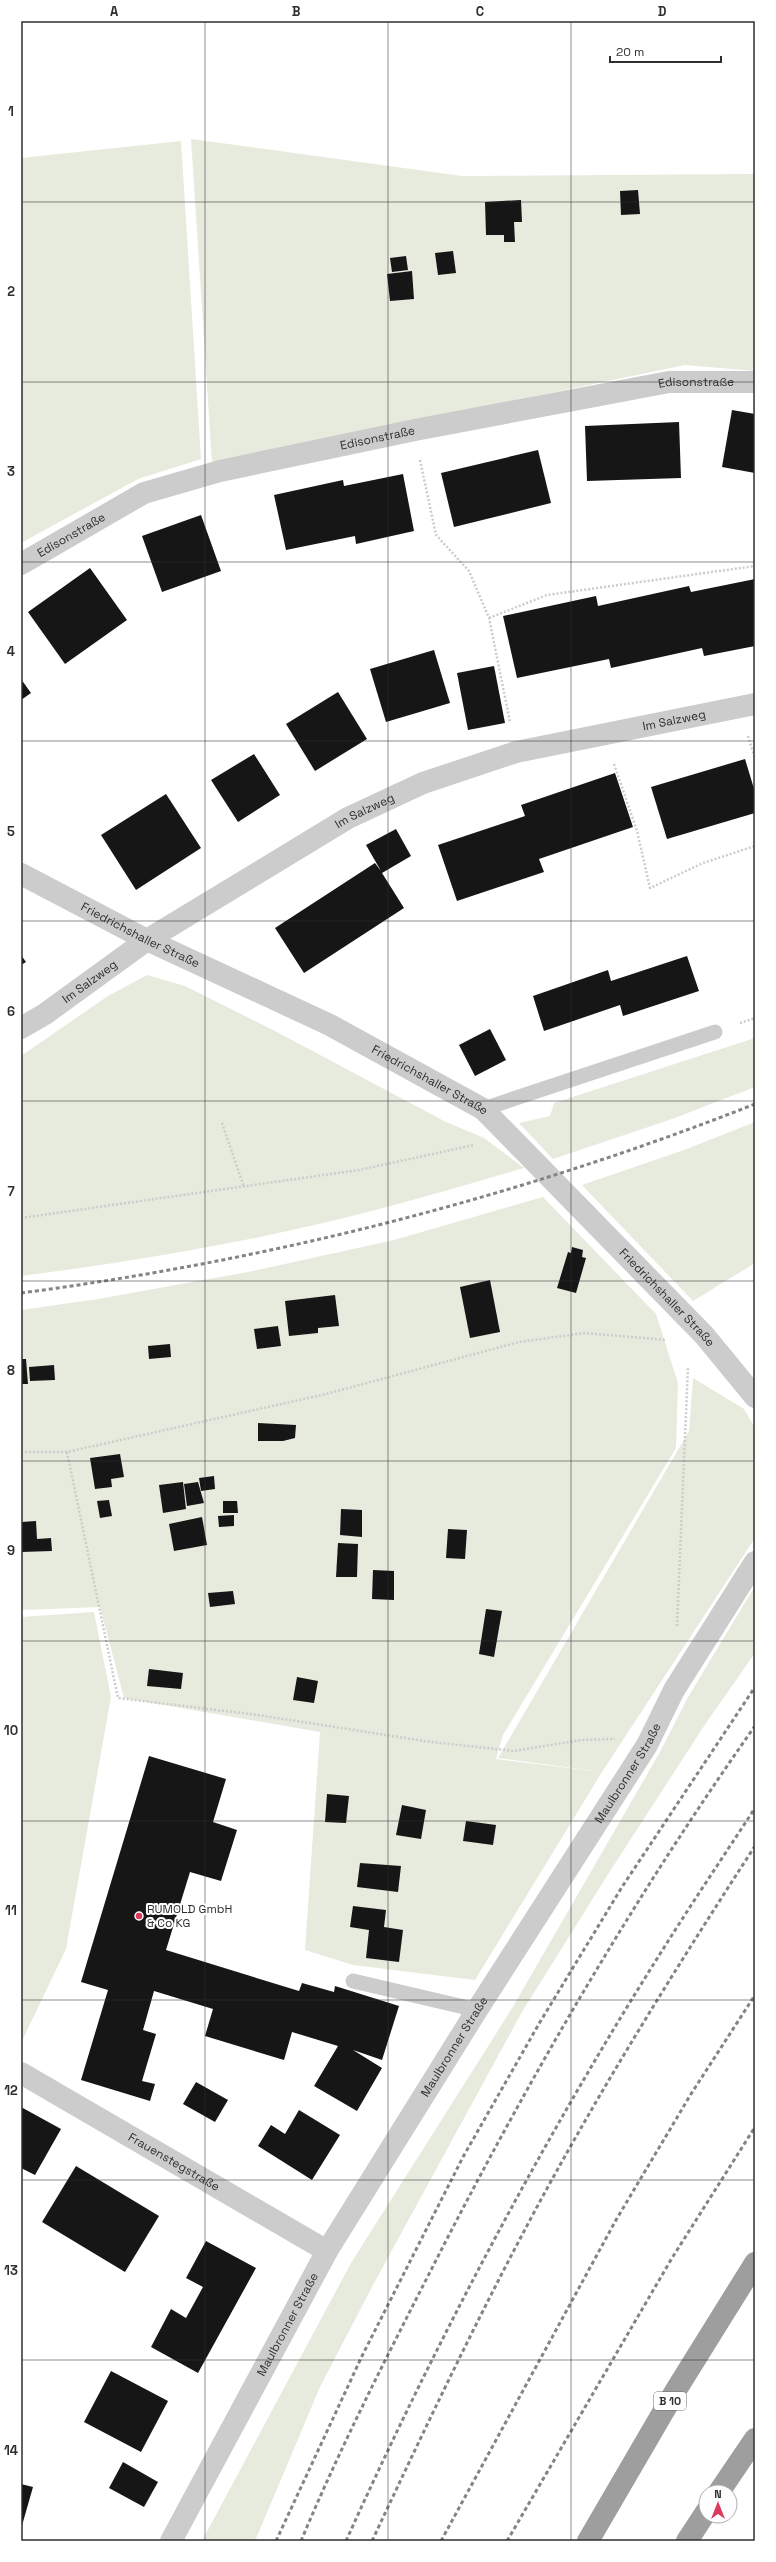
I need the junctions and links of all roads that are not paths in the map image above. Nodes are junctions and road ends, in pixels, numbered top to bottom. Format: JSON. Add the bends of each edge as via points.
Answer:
{"nodes":[{"id":1,"x":755,"y":382,"type":"edge"},
{"id":2,"x":21,"y":564,"type":"edge"},
{"id":3,"x":755,"y":704,"type":"edge"},
{"id":4,"x":21,"y":874,"type":"edge"},
{"id":5,"x":147,"y":940,"type":"junction"},
{"id":6,"x":21,"y":1028,"type":"edge"},
{"id":7,"x":715,"y":1032,"type":"dead end"},
{"id":8,"x":483,"y":1109,"type":"junction"},
{"id":9,"x":755,"y":1397,"type":"edge"},
{"id":10,"x":755,"y":1562,"type":"edge"},
{"id":11,"x":353,"y":1981,"type":"dead end"},
{"id":12,"x":476,"y":2010,"type":"junction"},
{"id":13,"x":21,"y":2073,"type":"edge"},
{"id":14,"x":327,"y":2251,"type":"junction"},
{"id":15,"x":755,"y":2263,"type":"edge"},
{"id":16,"x":755,"y":2439,"type":"edge"},
{"id":17,"x":724,"y":2484,"type":"edge"},
{"id":18,"x":698,"y":2524,"type":"edge"},
{"id":19,"x":172,"y":2541,"type":"edge"},
{"id":20,"x":588,"y":2541,"type":"edge"},
{"id":21,"x":687,"y":2541,"type":"edge"}],
"edges":[{"from":1,"to":2,"type":"street","name":"Edisonstraße","via":[[669,382],[415,430],[220,471],[144,493]]},
{"from":3,"to":5,"type":"street","name":"Im Salzweg","via":[[516,752],[423,783],[348,818]]},
{"from":4,"to":5,"type":"street","name":"Friedrichshaller Straße"},
{"from":5,"to":6,"type":"street","name":"Im Salzweg","via":[[45,1014]]},
{"from":5,"to":8,"type":"street","name":"Friedrichshaller Straße","via":[[330,1025]]},
{"from":7,"to":8,"type":"lane"},
{"from":8,"to":9,"type":"street","name":"Friedrichshaller Straße","via":[[704,1335]]},
{"from":10,"to":12,"type":"street","name":"Maulbronner Straße","via":[[674,1690],[647,1745]]},
{"from":11,"to":12,"type":"lane"},
{"from":12,"to":14,"type":"street","name":"Maulbronner Straße"},
{"from":13,"to":14,"type":"street","name":"Frauenstegstraße"},
{"from":14,"to":19,"type":"street","name":"Maulbronner Straße"},
{"from":15,"to":20,"type":"highway","number":"B 10","via":[[676,2390]]},
{"from":16,"to":17,"type":"highway"},
{"from":18,"to":21,"type":"highway"}]}
